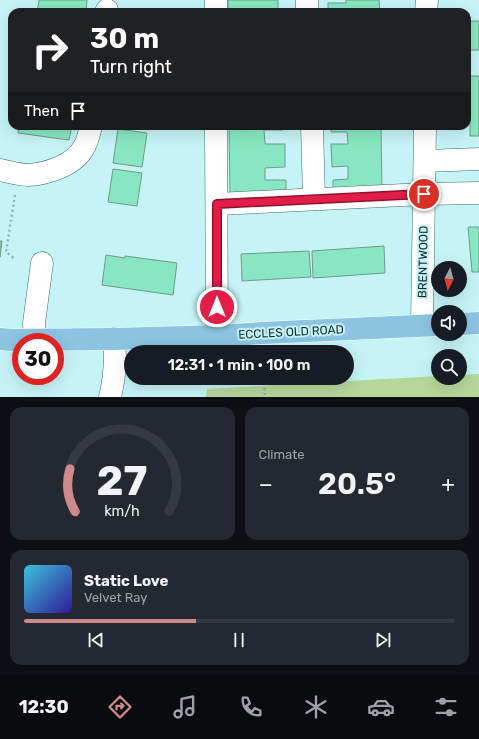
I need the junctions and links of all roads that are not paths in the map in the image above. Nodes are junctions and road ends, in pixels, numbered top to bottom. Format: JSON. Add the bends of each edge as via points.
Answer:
{"nodes":[{"id":1,"x":89,"y":130,"type":"edge"},
{"id":2,"x":216,"y":130,"type":"edge"},
{"id":3,"x":312,"y":130,"type":"edge"},
{"id":4,"x":425,"y":130,"type":"edge"},
{"id":5,"x":479,"y":159,"type":"edge"},
{"id":6,"x":424,"y":161,"type":"junction"},
{"id":7,"x":9,"y":171,"type":"edge"},
{"id":8,"x":479,"y":193,"type":"edge"},
{"id":9,"x":424,"y":194,"type":"junction"},
{"id":10,"x":314,"y":199,"type":"junction"},
{"id":11,"x":217,"y":204,"type":"junction"},
{"id":12,"x":42,"y":263,"type":"dead end"},
{"id":13,"x":479,"y":323,"type":"edge"},
{"id":14,"x":467,"y":324,"type":"edge"},
{"id":15,"x":430,"y":325,"type":"edge"},
{"id":16,"x":35,"y":333,"type":"edge"},
{"id":17,"x":217,"y":336,"type":"junction"},
{"id":18,"x":0,"y":339,"type":"edge"},
{"id":19,"x":12,"y":339,"type":"edge"},
{"id":20,"x":114,"y":339,"type":"junction"},
{"id":21,"x":64,"y":340,"type":"edge"},
{"id":22,"x":110,"y":397,"type":"edge"}],
"edges":[{"from":1,"to":7,"type":"street","via":[[78,157],[65,165],[27,175]]},
{"from":2,"to":11,"type":"street"},
{"from":3,"to":10,"type":"street"},
{"from":4,"to":6,"type":"street","name":"BRENTWOOD"},
{"from":5,"to":6,"type":"street"},
{"from":6,"to":9,"type":"street","name":"BRENTWOOD"},
{"from":8,"to":9,"type":"street"},
{"from":9,"to":10,"type":"street"},
{"from":9,"to":15,"type":"street","name":"BRENTWOOD"},
{"from":10,"to":11,"type":"street"},
{"from":11,"to":17,"type":"street"},
{"from":12,"to":16,"type":"street"},
{"from":13,"to":14,"type":"main road"},
{"from":15,"to":17,"type":"main road","name":"ECCLES OLD ROAD"},
{"from":17,"to":20,"type":"main road","name":"ECCLES OLD ROAD"},
{"from":18,"to":19,"type":"main road","name":"ECCLES OLD ROAD"},
{"from":20,"to":21,"type":"main road","name":"ECCLES OLD ROAD"},
{"from":20,"to":22,"type":"street","via":[[116,355]]}]}
